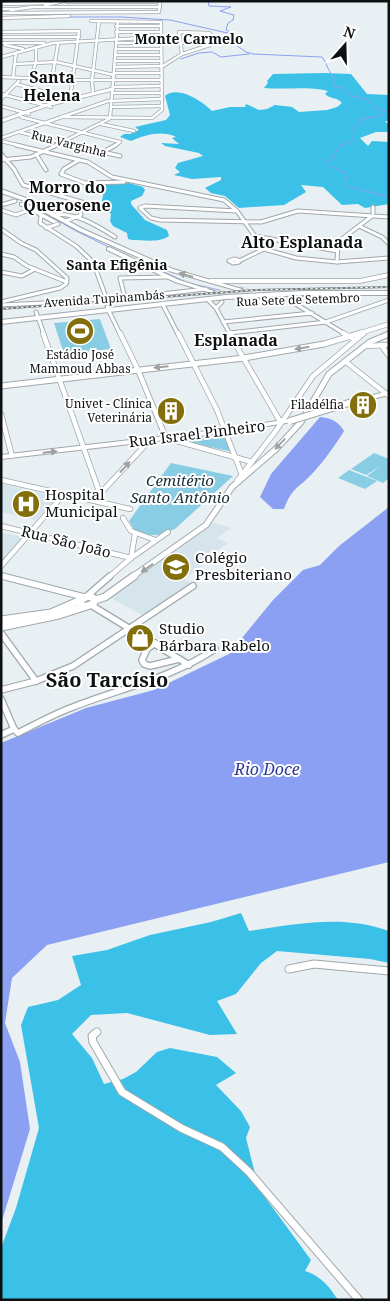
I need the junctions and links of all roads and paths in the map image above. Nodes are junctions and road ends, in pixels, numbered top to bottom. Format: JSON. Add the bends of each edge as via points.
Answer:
{"nodes":[{"id":1,"x":66,"y":2,"type":"edge"},
{"id":2,"x":160,"y":2,"type":"edge"},
{"id":3,"x":53,"y":3,"type":"junction"},
{"id":4,"x":1,"y":4,"type":"edge"},
{"id":5,"x":31,"y":7,"type":"junction"},
{"id":6,"x":72,"y":7,"type":"junction"},
{"id":7,"x":160,"y":7,"type":"junction"},
{"id":8,"x":1,"y":11,"type":"edge"},
{"id":9,"x":71,"y":13,"type":"junction"},
{"id":10,"x":70,"y":16,"type":"dead end"},
{"id":11,"x":1,"y":18,"type":"edge"},
{"id":12,"x":41,"y":19,"type":"dead end"},
{"id":13,"x":91,"y":21,"type":"dead end"},
{"id":14,"x":100,"y":21,"type":"junction"},
{"id":15,"x":118,"y":21,"type":"junction"},
{"id":16,"x":116,"y":26,"type":"junction"},
{"id":17,"x":161,"y":26,"type":"junction"},
{"id":18,"x":1,"y":32,"type":"edge"},
{"id":19,"x":116,"y":32,"type":"junction"},
{"id":20,"x":160,"y":32,"type":"junction"},
{"id":21,"x":1,"y":37,"type":"edge"},
{"id":22,"x":160,"y":37,"type":"junction"},
{"id":23,"x":78,"y":39,"type":"junction"},
{"id":24,"x":97,"y":40,"type":"junction"},
{"id":25,"x":116,"y":40,"type":"junction"},
{"id":26,"x":179,"y":42,"type":"junction"},
{"id":27,"x":49,"y":43,"type":"junction"},
{"id":28,"x":160,"y":43,"type":"junction"},
{"id":29,"x":58,"y":44,"type":"junction"},
{"id":30,"x":1,"y":45,"type":"edge"},
{"id":31,"x":41,"y":46,"type":"junction"},
{"id":32,"x":36,"y":47,"type":"junction"},
{"id":33,"x":201,"y":48,"type":"junction"},
{"id":34,"x":116,"y":49,"type":"junction"},
{"id":35,"x":160,"y":49,"type":"junction"},
{"id":36,"x":25,"y":50,"type":"junction"},
{"id":37,"x":16,"y":53,"type":"junction"},
{"id":38,"x":182,"y":54,"type":"junction"},
{"id":39,"x":116,"y":55,"type":"junction"},
{"id":40,"x":161,"y":55,"type":"junction"},
{"id":41,"x":1,"y":57,"type":"edge"},
{"id":42,"x":115,"y":61,"type":"junction"},
{"id":43,"x":160,"y":61,"type":"junction"},
{"id":44,"x":36,"y":62,"type":"junction"},
{"id":45,"x":56,"y":62,"type":"junction"},
{"id":46,"x":16,"y":64,"type":"junction"},
{"id":47,"x":75,"y":65,"type":"junction"},
{"id":48,"x":114,"y":67,"type":"junction"},
{"id":49,"x":161,"y":67,"type":"junction"},
{"id":50,"x":94,"y":69,"type":"junction"},
{"id":51,"x":160,"y":73,"type":"junction"},
{"id":52,"x":114,"y":74,"type":"junction"},
{"id":53,"x":1,"y":77,"type":"edge"},
{"id":54,"x":13,"y":77,"type":"junction"},
{"id":55,"x":22,"y":78,"type":"junction"},
{"id":56,"x":31,"y":78,"type":"junction"},
{"id":57,"x":52,"y":79,"type":"junction"},
{"id":58,"x":73,"y":80,"type":"junction"},
{"id":59,"x":92,"y":80,"type":"junction"},
{"id":60,"x":115,"y":80,"type":"junction"},
{"id":61,"x":161,"y":80,"type":"junction"},
{"id":62,"x":16,"y":84,"type":"junction"},
{"id":63,"x":161,"y":86,"type":"junction"},
{"id":64,"x":114,"y":90,"type":"junction"},
{"id":65,"x":162,"y":93,"type":"junction"},
{"id":66,"x":1,"y":94,"type":"edge"},
{"id":67,"x":6,"y":94,"type":"junction"},
{"id":68,"x":93,"y":94,"type":"junction"},
{"id":69,"x":1,"y":99,"type":"edge"},
{"id":70,"x":70,"y":99,"type":"junction"},
{"id":71,"x":162,"y":99,"type":"junction"},
{"id":72,"x":113,"y":100,"type":"junction"},
{"id":73,"x":1,"y":106,"type":"edge"},
{"id":74,"x":49,"y":106,"type":"junction"},
{"id":75,"x":162,"y":106,"type":"junction"},
{"id":76,"x":113,"y":107,"type":"junction"},
{"id":77,"x":27,"y":114,"type":"junction"},
{"id":78,"x":21,"y":117,"type":"junction"},
{"id":79,"x":61,"y":118,"type":"junction"},
{"id":80,"x":110,"y":118,"type":"junction"},
{"id":81,"x":2,"y":122,"type":"edge"},
{"id":82,"x":43,"y":123,"type":"junction"},
{"id":83,"x":100,"y":123,"type":"junction"},
{"id":84,"x":134,"y":131,"type":"dead end"},
{"id":85,"x":18,"y":132,"type":"junction"},
{"id":86,"x":82,"y":132,"type":"junction"},
{"id":87,"x":1,"y":139,"type":"edge"},
{"id":88,"x":62,"y":141,"type":"junction"},
{"id":89,"x":43,"y":151,"type":"junction"},
{"id":90,"x":103,"y":152,"type":"junction"},
{"id":91,"x":1,"y":154,"type":"edge"},
{"id":92,"x":36,"y":154,"type":"junction"},
{"id":93,"x":120,"y":156,"type":"dead end"},
{"id":94,"x":1,"y":160,"type":"edge"},
{"id":95,"x":7,"y":160,"type":"junction"},
{"id":96,"x":79,"y":160,"type":"junction"},
{"id":97,"x":46,"y":170,"type":"dead end"},
{"id":98,"x":132,"y":182,"type":"junction"},
{"id":99,"x":1,"y":191,"type":"edge"},
{"id":100,"x":1,"y":196,"type":"edge"},
{"id":101,"x":15,"y":201,"type":"junction"},
{"id":102,"x":1,"y":205,"type":"edge"},
{"id":103,"x":374,"y":207,"type":"dead end"},
{"id":104,"x":1,"y":210,"type":"edge"},
{"id":105,"x":31,"y":210,"type":"junction"},
{"id":106,"x":237,"y":211,"type":"junction"},
{"id":107,"x":372,"y":214,"type":"junction"},
{"id":108,"x":52,"y":215,"type":"junction"},
{"id":109,"x":41,"y":216,"type":"junction"},
{"id":110,"x":389,"y":216,"type":"edge"},
{"id":111,"x":76,"y":218,"type":"junction"},
{"id":112,"x":66,"y":221,"type":"junction"},
{"id":113,"x":245,"y":222,"type":"junction"},
{"id":114,"x":260,"y":222,"type":"junction"},
{"id":115,"x":58,"y":224,"type":"junction"},
{"id":116,"x":359,"y":226,"type":"junction"},
{"id":117,"x":248,"y":227,"type":"junction"},
{"id":118,"x":46,"y":228,"type":"junction"},
{"id":119,"x":1,"y":229,"type":"edge"},
{"id":120,"x":255,"y":236,"type":"junction"},
{"id":121,"x":104,"y":241,"type":"junction"},
{"id":122,"x":96,"y":243,"type":"junction"},
{"id":123,"x":389,"y":244,"type":"edge"},
{"id":124,"x":264,"y":249,"type":"junction"},
{"id":125,"x":337,"y":251,"type":"junction"},
{"id":126,"x":1,"y":254,"type":"edge"},
{"id":127,"x":389,"y":258,"type":"edge"},
{"id":128,"x":239,"y":261,"type":"dead end"},
{"id":129,"x":336,"y":262,"type":"junction"},
{"id":130,"x":35,"y":269,"type":"junction"},
{"id":131,"x":1,"y":272,"type":"edge"},
{"id":132,"x":389,"y":275,"type":"edge"},
{"id":133,"x":168,"y":277,"type":"junction"},
{"id":134,"x":282,"y":280,"type":"junction"},
{"id":135,"x":207,"y":281,"type":"junction"},
{"id":136,"x":67,"y":282,"type":"junction"},
{"id":137,"x":208,"y":290,"type":"joint"},
{"id":138,"x":248,"y":292,"type":"tunnel mouth"},
{"id":139,"x":389,"y":293,"type":"edge"},
{"id":140,"x":238,"y":294,"type":"junction"},
{"id":141,"x":263,"y":295,"type":"junction"},
{"id":142,"x":325,"y":295,"type":"junction"},
{"id":143,"x":125,"y":298,"type":"junction"},
{"id":144,"x":389,"y":298,"type":"edge"},
{"id":145,"x":225,"y":299,"type":"junction"},
{"id":146,"x":107,"y":300,"type":"junction"},
{"id":147,"x":207,"y":300,"type":"junction"},
{"id":148,"x":289,"y":300,"type":"junction"},
{"id":149,"x":1,"y":302,"type":"edge"},
{"id":150,"x":163,"y":305,"type":"junction"},
{"id":151,"x":216,"y":308,"type":"junction"},
{"id":152,"x":108,"y":309,"type":"junction"},
{"id":153,"x":312,"y":313,"type":"junction"},
{"id":154,"x":37,"y":315,"type":"junction"},
{"id":155,"x":1,"y":322,"type":"edge"},
{"id":156,"x":223,"y":322,"type":"junction"},
{"id":157,"x":326,"y":322,"type":"junction"},
{"id":158,"x":389,"y":324,"type":"edge"},
{"id":159,"x":366,"y":331,"type":"junction"},
{"id":160,"x":229,"y":334,"type":"junction"},
{"id":161,"x":389,"y":334,"type":"edge"},
{"id":162,"x":350,"y":337,"type":"junction"},
{"id":163,"x":377,"y":338,"type":"junction"},
{"id":164,"x":356,"y":340,"type":"junction"},
{"id":165,"x":382,"y":345,"type":"junction"},
{"id":166,"x":389,"y":345,"type":"edge"},
{"id":167,"x":365,"y":346,"type":"junction"},
{"id":168,"x":389,"y":356,"type":"edge"},
{"id":169,"x":244,"y":358,"type":"junction"},
{"id":170,"x":346,"y":362,"type":"junction"},
{"id":171,"x":193,"y":364,"type":"junction"},
{"id":172,"x":138,"y":370,"type":"junction"},
{"id":173,"x":61,"y":379,"type":"junction"},
{"id":174,"x":1,"y":386,"type":"edge"},
{"id":175,"x":387,"y":394,"type":"edge"},
{"id":176,"x":1,"y":414,"type":"edge"},
{"id":177,"x":281,"y":423,"type":"junction"},
{"id":178,"x":225,"y":431,"type":"junction"},
{"id":179,"x":166,"y":438,"type":"junction"},
{"id":180,"x":150,"y":440,"type":"junction"},
{"id":181,"x":82,"y":448,"type":"junction"},
{"id":182,"x":12,"y":456,"type":"junction"},
{"id":183,"x":236,"y":456,"type":"junction"},
{"id":184,"x":1,"y":457,"type":"edge"},
{"id":185,"x":252,"y":462,"type":"junction"},
{"id":186,"x":242,"y":475,"type":"junction"},
{"id":187,"x":1,"y":480,"type":"edge"},
{"id":188,"x":232,"y":487,"type":"junction"},
{"id":189,"x":64,"y":494,"type":"junction"},
{"id":190,"x":100,"y":494,"type":"junction"},
{"id":191,"x":94,"y":501,"type":"junction"},
{"id":192,"x":130,"y":509,"type":"dead end"},
{"id":193,"x":123,"y":518,"type":"dead end"},
{"id":194,"x":1,"y":526,"type":"edge"},
{"id":195,"x":168,"y":532,"type":"dead end"},
{"id":196,"x":31,"y":533,"type":"junction"},
{"id":197,"x":135,"y":534,"type":"junction"},
{"id":198,"x":155,"y":540,"type":"junction"},
{"id":199,"x":131,"y":558,"type":"junction"},
{"id":200,"x":1,"y":566,"type":"edge"},
{"id":201,"x":1,"y":576,"type":"edge"},
{"id":202,"x":193,"y":586,"type":"dead end"},
{"id":203,"x":83,"y":598,"type":"junction"},
{"id":204,"x":92,"y":604,"type":"junction"},
{"id":205,"x":1,"y":620,"type":"edge"},
{"id":206,"x":1,"y":627,"type":"edge"},
{"id":207,"x":128,"y":628,"type":"junction"},
{"id":208,"x":1,"y":633,"type":"edge"},
{"id":209,"x":155,"y":643,"type":"junction"},
{"id":210,"x":215,"y":649,"type":"dead end"},
{"id":211,"x":179,"y":659,"type":"junction"},
{"id":212,"x":188,"y":665,"type":"junction"},
{"id":213,"x":36,"y":681,"type":"junction"},
{"id":214,"x":1,"y":690,"type":"edge"},
{"id":215,"x":1,"y":699,"type":"edge"},
{"id":216,"x":14,"y":729,"type":"junction"},
{"id":217,"x":1,"y":735,"type":"edge"},
{"id":218,"x":288,"y":968,"type":"dead end"},
{"id":219,"x":389,"y":971,"type":"edge"},
{"id":220,"x":97,"y":1032,"type":"dead end"},
{"id":221,"x":359,"y":1300,"type":"edge"}],
"edges":[{"from":1,"to":2,"type":"street"},
{"from":1,"to":3,"type":"street"},
{"from":1,"to":6,"type":"street"},
{"from":2,"to":7,"type":"street"},
{"from":3,"to":4,"type":"street"},
{"from":3,"to":5,"type":"street"},
{"from":5,"to":6,"type":"street"},
{"from":5,"to":8,"type":"street"},
{"from":6,"to":7,"type":"street"},
{"from":6,"to":9,"type":"street"},
{"from":7,"to":9,"type":"street","via":[[159,12]]},
{"from":8,"to":9,"type":"street"},
{"from":10,"to":11,"type":"street"},
{"from":11,"to":12,"type":"street"},
{"from":13,"to":14,"type":"street"},
{"from":14,"to":15,"type":"street"},
{"from":14,"to":24,"type":"street"},
{"from":15,"to":16,"type":"street"},
{"from":15,"to":17,"type":"street","via":[[159,21]]},
{"from":16,"to":17,"type":"street"},
{"from":16,"to":19,"type":"street"},
{"from":17,"to":20,"type":"street"},
{"from":18,"to":23,"type":"street","via":[[75,31],[79,32]]},
{"from":19,"to":20,"type":"street"},
{"from":19,"to":25,"type":"street"},
{"from":20,"to":22,"type":"street"},
{"from":21,"to":23,"type":"street"},
{"from":22,"to":25,"type":"street"},
{"from":22,"to":28,"type":"street"},
{"from":23,"to":24,"type":"street"},
{"from":23,"to":27,"type":"street"},
{"from":23,"to":29,"type":"street"},
{"from":23,"to":47,"type":"street"},
{"from":24,"to":25,"type":"street"},
{"from":24,"to":50,"type":"street"},
{"from":25,"to":28,"type":"street"},
{"from":25,"to":34,"type":"street"},
{"from":26,"to":28,"type":"street"},
{"from":26,"to":33,"type":"street","via":[[200,43]]},
{"from":26,"to":33,"type":"street","via":[[180,32],[209,34],[215,40]]},
{"from":26,"to":38,"type":"street"},
{"from":27,"to":30,"type":"street"},
{"from":27,"to":31,"type":"street"},
{"from":28,"to":35,"type":"street"},
{"from":29,"to":31,"type":"street"},
{"from":29,"to":45,"type":"street"},
{"from":30,"to":36,"type":"street"},
{"from":31,"to":32,"type":"street"},
{"from":32,"to":36,"type":"street"},
{"from":32,"to":44,"type":"street"},
{"from":33,"to":38,"type":"street"},
{"from":34,"to":35,"type":"street"},
{"from":34,"to":39,"type":"street"},
{"from":35,"to":40,"type":"street"},
{"from":36,"to":37,"type":"street"},
{"from":37,"to":41,"type":"street"},
{"from":37,"to":46,"type":"street"},
{"from":38,"to":49,"type":"street"},
{"from":39,"to":40,"type":"street"},
{"from":39,"to":42,"type":"street"},
{"from":40,"to":43,"type":"street"},
{"from":42,"to":43,"type":"street"},
{"from":42,"to":48,"type":"street"},
{"from":43,"to":49,"type":"street"},
{"from":44,"to":45,"type":"street"},
{"from":44,"to":46,"type":"street"},
{"from":44,"to":56,"type":"street"},
{"from":45,"to":47,"type":"street"},
{"from":45,"to":57,"type":"street"},
{"from":46,"to":54,"type":"street"},
{"from":47,"to":50,"type":"street"},
{"from":47,"to":58,"type":"street"},
{"from":48,"to":49,"type":"street"},
{"from":48,"to":52,"type":"street"},
{"from":49,"to":51,"type":"street"},
{"from":50,"to":52,"type":"street"},
{"from":50,"to":59,"type":"street"},
{"from":51,"to":52,"type":"street"},
{"from":51,"to":61,"type":"street"},
{"from":52,"to":60,"type":"street"},
{"from":53,"to":54,"type":"street"},
{"from":54,"to":55,"type":"street"},
{"from":55,"to":56,"type":"street"},
{"from":55,"to":62,"type":"street"},
{"from":56,"to":57,"type":"street"},
{"from":57,"to":58,"type":"street"},
{"from":58,"to":59,"type":"street"},
{"from":58,"to":70,"type":"street"},
{"from":59,"to":60,"type":"street"},
{"from":59,"to":68,"type":"street"},
{"from":60,"to":61,"type":"street"},
{"from":60,"to":64,"type":"street"},
{"from":61,"to":63,"type":"street"},
{"from":62,"to":67,"type":"street"},
{"from":62,"to":70,"type":"street"},
{"from":63,"to":64,"type":"street"},
{"from":63,"to":65,"type":"street"},
{"from":64,"to":65,"type":"street"},
{"from":64,"to":68,"type":"street"},
{"from":64,"to":72,"type":"street"},
{"from":65,"to":71,"type":"street"},
{"from":66,"to":67,"type":"street"},
{"from":67,"to":69,"type":"street"},
{"from":67,"to":74,"type":"street"},
{"from":68,"to":70,"type":"street"},
{"from":70,"to":74,"type":"street"},
{"from":71,"to":72,"type":"street"},
{"from":71,"to":75,"type":"street"},
{"from":72,"to":76,"type":"street"},
{"from":72,"to":79,"type":"street"},
{"from":73,"to":77,"type":"street"},
{"from":74,"to":77,"type":"street"},
{"from":75,"to":76,"type":"street"},
{"from":75,"to":80,"type":"street","via":[[156,117]]},
{"from":76,"to":80,"type":"street"},
{"from":77,"to":78,"type":"street"},
{"from":77,"to":81,"type":"street"},
{"from":78,"to":81,"type":"street"},
{"from":78,"to":82,"type":"street"},
{"from":79,"to":80,"type":"street"},
{"from":79,"to":82,"type":"street"},
{"from":80,"to":83,"type":"street"},
{"from":82,"to":85,"type":"street"},
{"from":82,"to":86,"type":"street"},
{"from":83,"to":84,"type":"street"},
{"from":83,"to":86,"type":"street"},
{"from":85,"to":87,"type":"street"},
{"from":85,"to":88,"type":"street","name":"Rua Varginha"},
{"from":86,"to":88,"type":"street"},
{"from":86,"to":90,"type":"street","via":[[120,142]]},
{"from":87,"to":89,"type":"street"},
{"from":88,"to":89,"type":"street"},
{"from":88,"to":90,"type":"street","name":"Rua Varginha"},
{"from":89,"to":92,"type":"street"},
{"from":89,"to":96,"type":"street"},
{"from":90,"to":93,"type":"street","name":"Rua Varginha"},
{"from":91,"to":95,"type":"street"},
{"from":92,"to":95,"type":"street"},
{"from":92,"to":97,"type":"street"},
{"from":94,"to":95,"type":"street"},
{"from":95,"to":111,"type":"street","via":[[23,185],[84,202],[80,208],[82,214]]},
{"from":96,"to":98,"type":"street","via":[[110,176]]},
{"from":96,"to":98,"type":"street","via":[[61,174],[89,184]]},
{"from":98,"to":106,"type":"street","via":[[212,196],[231,204]]},
{"from":99,"to":108,"type":"main road","via":[[24,199]]},
{"from":100,"to":101,"type":"main road"},
{"from":101,"to":102,"type":"street"},
{"from":101,"to":105,"type":"main road"},
{"from":103,"to":107,"type":"street"},
{"from":104,"to":105,"type":"street","via":[[16,214]]},
{"from":105,"to":109,"type":"main road"},
{"from":106,"to":113,"type":"street"},
{"from":106,"to":113,"type":"street","via":[[140,208],[157,220]]},
{"from":107,"to":110,"type":"street"},
{"from":107,"to":114,"type":"street","via":[[298,211]]},
{"from":107,"to":116,"type":"street"},
{"from":108,"to":111,"type":"street","via":[[61,213]]},
{"from":108,"to":112,"type":"main road"},
{"from":109,"to":115,"type":"main road"},
{"from":109,"to":118,"type":"street","via":[[39,222]]},
{"from":111,"to":112,"type":"street"},
{"from":111,"to":121,"type":"street","via":[[115,237]]},
{"from":112,"to":121,"type":"main road"},
{"from":113,"to":114,"type":"street"},
{"from":113,"to":117,"type":"street"},
{"from":114,"to":117,"type":"street"},
{"from":115,"to":118,"type":"street"},
{"from":115,"to":122,"type":"main road"},
{"from":116,"to":123,"type":"street"},
{"from":116,"to":125,"type":"street","via":[[339,240]]},
{"from":117,"to":120,"type":"street"},
{"from":118,"to":146,"type":"street","via":[[76,246],[93,262]]},
{"from":119,"to":136,"type":"street","via":[[41,254],[64,274]]},
{"from":120,"to":124,"type":"street"},
{"from":120,"to":125,"type":"street"},
{"from":121,"to":122,"type":"main road"},
{"from":135,"to":121,"type":"main road","one_way":true,"via":[[171,270]]},
{"from":122,"to":133,"type":"main road"},
{"from":124,"to":128,"type":"street"},
{"from":124,"to":129,"type":"street","via":[[296,258]]},
{"from":125,"to":129,"type":"street"},
{"from":126,"to":130,"type":"street","via":[[14,257]]},
{"from":127,"to":129,"type":"street"},
{"from":130,"to":131,"type":"street","via":[[22,276]]},
{"from":130,"to":136,"type":"street"},
{"from":132,"to":134,"type":"street","via":[[367,280]]},
{"from":133,"to":137,"type":"main road"},
{"from":133,"to":143,"type":"street","via":[[119,280]]},
{"from":134,"to":135,"type":"street"},
{"from":134,"to":140,"type":"street","via":[[235,284]]},
{"from":135,"to":140,"type":"main road"},
{"from":136,"to":149,"type":"street","via":[[49,291]]},
{"from":137,"to":143,"type":"street","name":"Avenida Tupinambás"},
{"from":138,"to":141,"type":"main road"},
{"from":139,"to":142,"type":"main road","name":"Rua Sete de Setembro"},
{"from":140,"to":141,"type":"main road","name":"Rua Sete de Setembro"},
{"from":140,"to":145,"type":"main road","name":"Rua Sete de Setembro"},
{"from":140,"to":148,"type":"main road","name":"Rua Sete de Setembro"},
{"from":141,"to":142,"type":"main road","name":"Rua Sete de Setembro"},
{"from":142,"to":144,"type":"main road","name":"Rua Sete de Setembro"},
{"from":142,"to":148,"type":"main road","name":"Rua Sete de Setembro"},
{"from":143,"to":146,"type":"street","name":"Avenida Tupinambás"},
{"from":144,"to":157,"type":"street"},
{"from":145,"to":147,"type":"main road","name":"Rua Sete de Setembro"},
{"from":145,"to":151,"type":"street"},
{"from":146,"to":149,"type":"street","name":"Avenida Tupinambás"},
{"from":147,"to":150,"type":"main road","name":"Rua Sete de Setembro"},
{"from":147,"to":151,"type":"street"},
{"from":148,"to":153,"type":"street"},
{"from":150,"to":152,"type":"main road","name":"Rua Sete de Setembro"},
{"from":150,"to":171,"type":"street"},
{"from":151,"to":156,"type":"street"},
{"from":152,"to":154,"type":"main road","name":"Rua Sete de Setembro"},
{"from":152,"to":172,"type":"street"},
{"from":153,"to":156,"type":"street"},
{"from":153,"to":157,"type":"street"},
{"from":154,"to":155,"type":"main road","name":"Rua Sete de Setembro"},
{"from":154,"to":173,"type":"street"},
{"from":156,"to":160,"type":"street"},
{"from":157,"to":160,"type":"street"},
{"from":157,"to":162,"type":"street"},
{"from":158,"to":159,"type":"street"},
{"from":159,"to":162,"type":"street"},
{"from":159,"to":164,"type":"street"},
{"from":160,"to":169,"type":"street"},
{"from":161,"to":163,"type":"street"},
{"from":162,"to":164,"type":"street"},
{"from":162,"to":169,"type":"street","one_way":true},
{"from":163,"to":165,"type":"street"},
{"from":163,"to":167,"type":"street"},
{"from":164,"to":177,"type":"street","via":[[313,376]]},
{"from":165,"to":166,"type":"street"},
{"from":165,"to":167,"type":"street"},
{"from":165,"to":168,"type":"street"},
{"from":167,"to":170,"type":"street"},
{"from":169,"to":171,"type":"street"},
{"from":169,"to":177,"type":"street"},
{"from":170,"to":175,"type":"street"},
{"from":170,"to":188,"type":"street","one_way":true,"via":[[327,377],[301,422],[276,449]]},
{"from":171,"to":172,"type":"street","one_way":true},
{"from":171,"to":178,"type":"street"},
{"from":172,"to":173,"type":"street"},
{"from":172,"to":179,"type":"street"},
{"from":173,"to":174,"type":"street"},
{"from":173,"to":181,"type":"street"},
{"from":175,"to":177,"type":"main road","name":"Rua Israel Pinheiro","bridge":true,"via":[[355,400]]},
{"from":176,"to":182,"type":"street"},
{"from":177,"to":178,"type":"main road","name":"Rua Israel Pinheiro"},
{"from":177,"to":185,"type":"street"},
{"from":178,"to":179,"type":"main road","name":"Rua Israel Pinheiro"},
{"from":178,"to":183,"type":"street"},
{"from":179,"to":180,"type":"main road","name":"Rua Israel Pinheiro"},
{"from":179,"to":183,"type":"street"},
{"from":180,"to":181,"type":"main road","name":"Rua Israel Pinheiro"},
{"from":190,"to":180,"type":"street","one_way":true},
{"from":182,"to":181,"type":"main road","name":"Rua Israel Pinheiro","one_way":true},
{"from":181,"to":190,"type":"street"},
{"from":182,"to":184,"type":"main road","name":"Rua Israel Pinheiro"},
{"from":183,"to":185,"type":"street"},
{"from":183,"to":186,"type":"street"},
{"from":185,"to":186,"type":"street"},
{"from":186,"to":188,"type":"street"},
{"from":187,"to":189,"type":"street"},
{"from":188,"to":204,"type":"street","one_way":true,"via":[[206,526]]},
{"from":189,"to":191,"type":"street"},
{"from":189,"to":196,"type":"street"},
{"from":190,"to":191,"type":"street"},
{"from":191,"to":192,"type":"street"},
{"from":193,"to":197,"type":"street"},
{"from":194,"to":196,"type":"street","name":"Rua São João"},
{"from":195,"to":198,"type":"street"},
{"from":196,"to":199,"type":"street","name":"Rua São João"},
{"from":196,"to":200,"type":"street"},
{"from":197,"to":198,"type":"street"},
{"from":197,"to":199,"type":"street"},
{"from":198,"to":199,"type":"street"},
{"from":199,"to":203,"type":"street"},
{"from":201,"to":203,"type":"street"},
{"from":202,"to":207,"type":"street"},
{"from":203,"to":204,"type":"street","via":[[82,604]]},
{"from":203,"to":205,"type":"street","via":[[51,613]]},
{"from":204,"to":206,"type":"street","via":[[59,615]]},
{"from":204,"to":207,"type":"street"},
{"from":207,"to":209,"type":"street"},
{"from":207,"to":213,"type":"street","via":[[72,666]]},
{"from":208,"to":213,"type":"street"},
{"from":209,"to":211,"type":"street"},
{"from":209,"to":211,"type":"street","via":[[144,655],[144,664],[153,666]]},
{"from":210,"to":212,"type":"street"},
{"from":211,"to":212,"type":"street"},
{"from":212,"to":216,"type":"street","via":[[72,707],[20,733]]},
{"from":213,"to":214,"type":"street"},
{"from":215,"to":216,"type":"street"},
{"from":216,"to":217,"type":"street"},
{"from":218,"to":219,"type":"street","via":[[314,964]]},
{"from":220,"to":221,"type":"street","via":[[92,1036],[93,1042],[122,1092],[181,1128],[222,1147],[249,1172]]}]}
